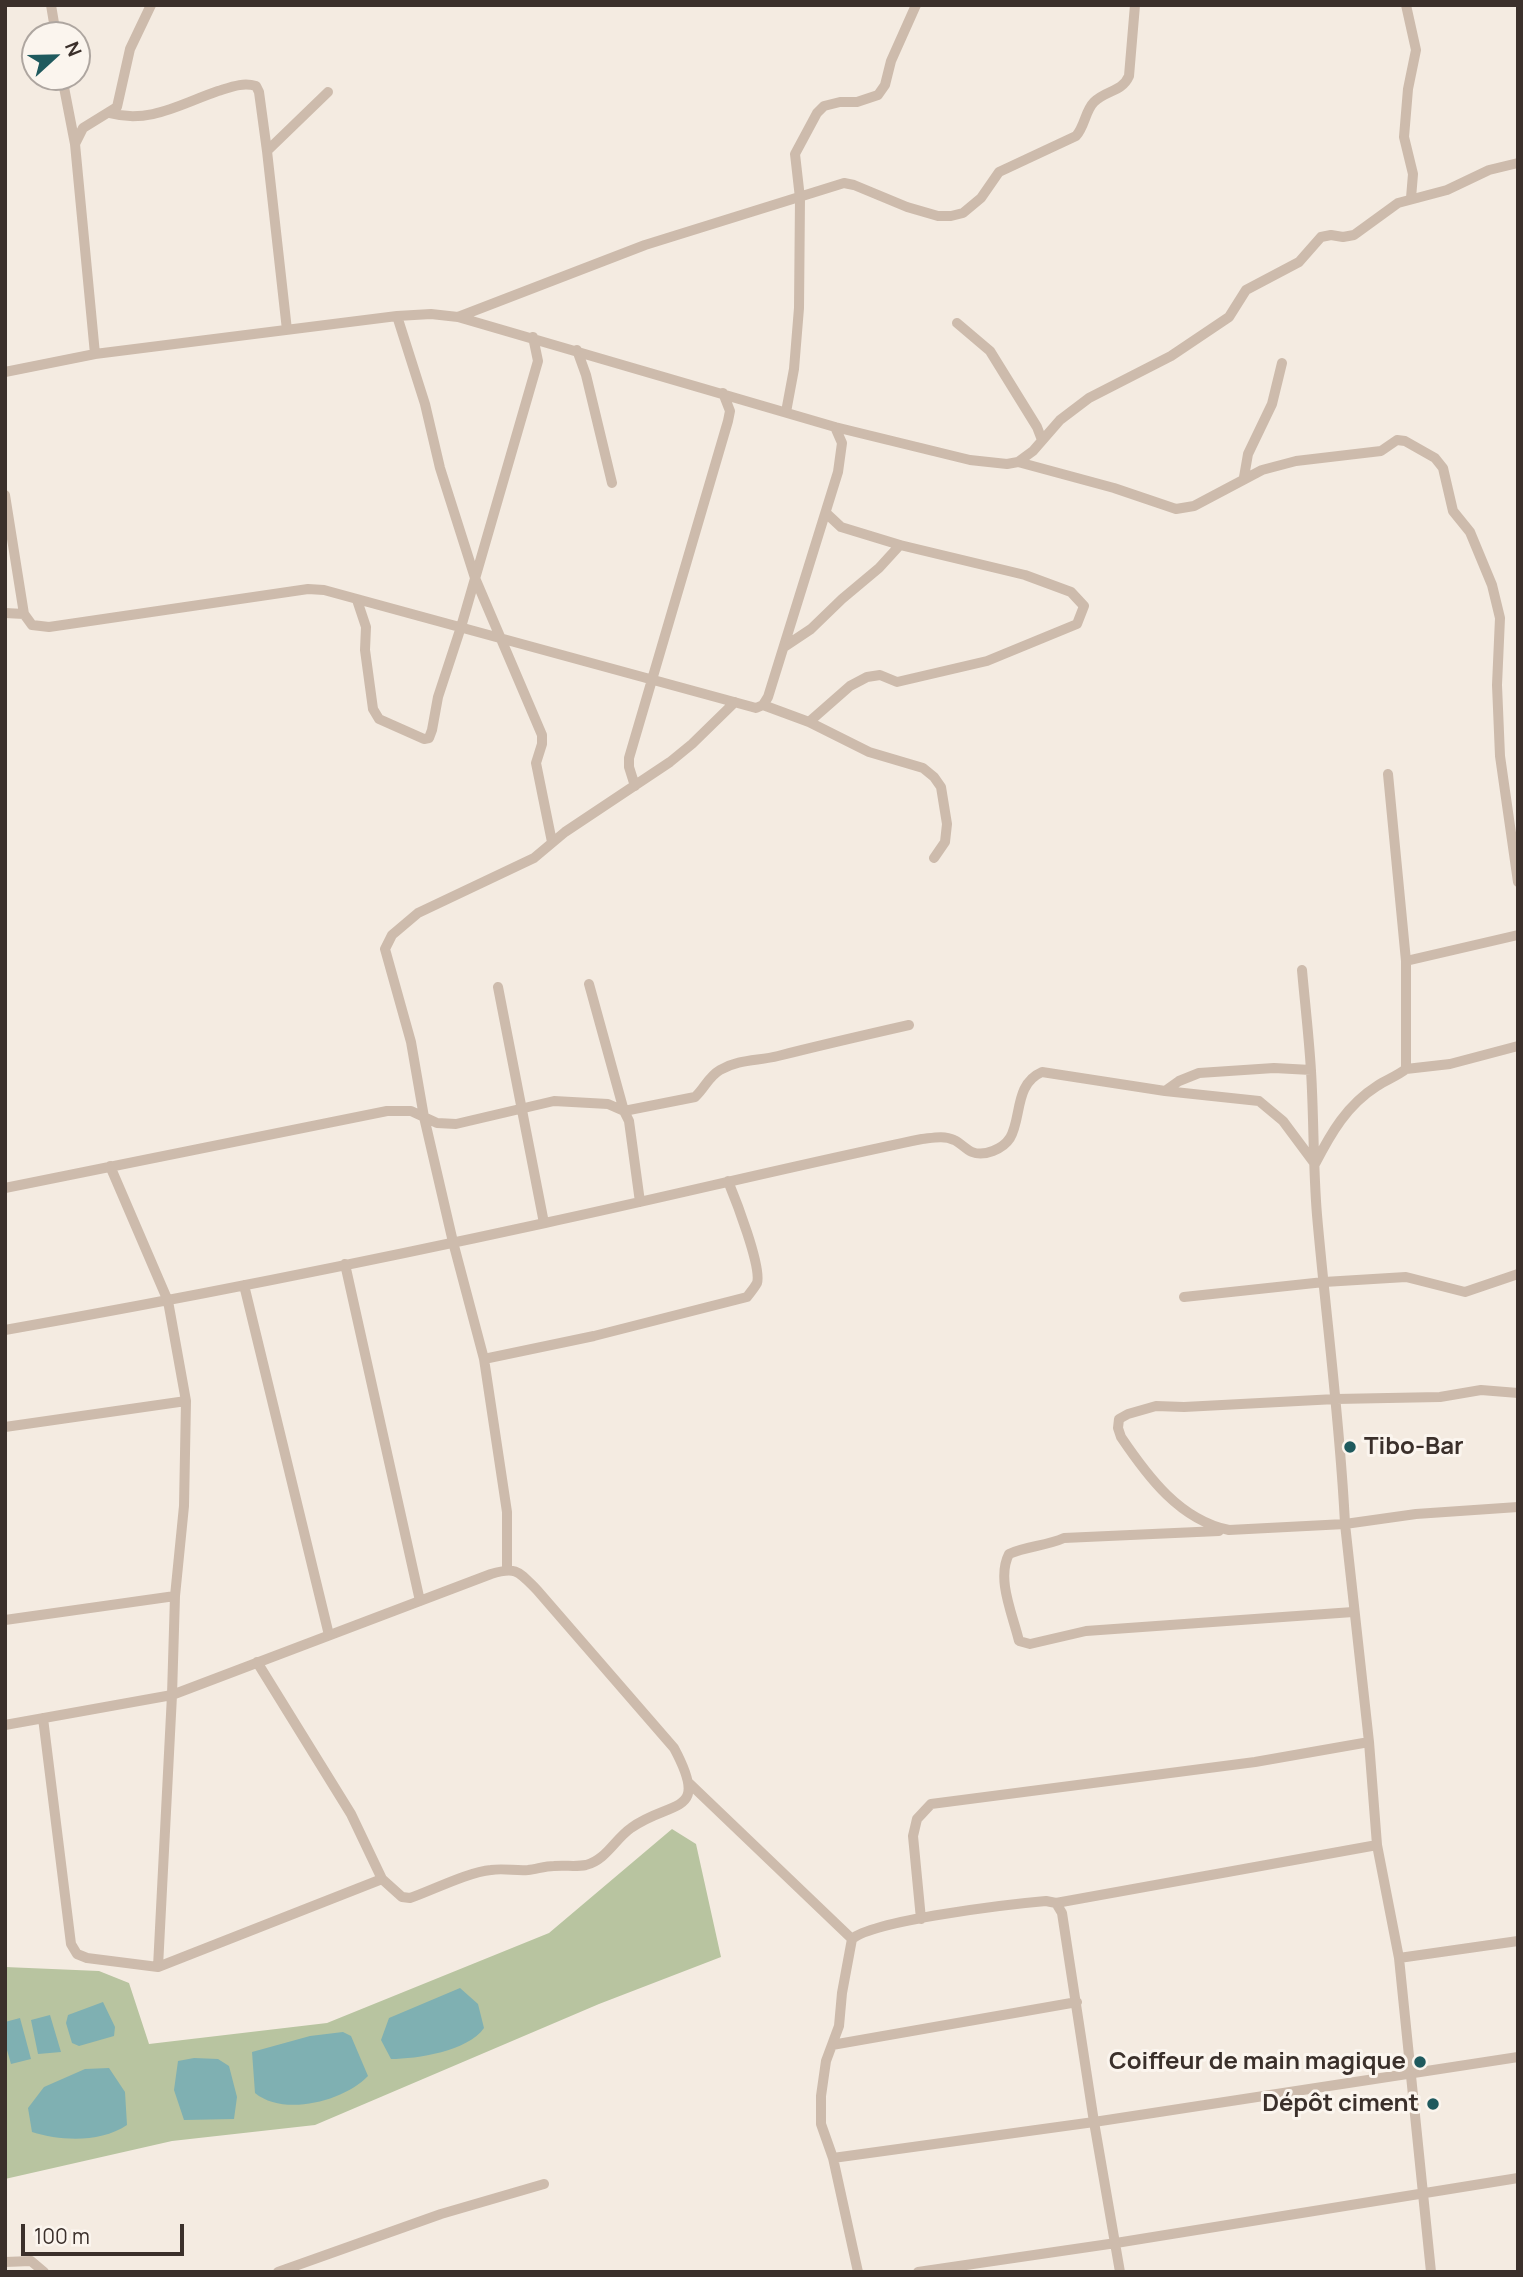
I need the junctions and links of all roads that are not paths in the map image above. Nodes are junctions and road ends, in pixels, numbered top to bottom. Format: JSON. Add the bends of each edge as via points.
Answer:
{"nodes":[{"id":1,"x":151,"y":5,"type":"edge"},
{"id":2,"x":916,"y":5,"type":"edge"},
{"id":3,"x":1135,"y":5,"type":"edge"},
{"id":4,"x":1406,"y":5,"type":"edge"},
{"id":5,"x":65,"y":91,"type":"edge"},
{"id":6,"x":328,"y":92,"type":"dead end"},
{"id":7,"x":108,"y":113,"type":"junction"},
{"id":8,"x":75,"y":144,"type":"junction"},
{"id":9,"x":267,"y":151,"type":"junction"},
{"id":10,"x":1518,"y":163,"type":"edge"},
{"id":11,"x":800,"y":198,"type":"junction"},
{"id":12,"x":1410,"y":198,"type":"junction"},
{"id":13,"x":397,"y":316,"type":"junction"},
{"id":14,"x":458,"y":317,"type":"junction"},
{"id":15,"x":957,"y":323,"type":"dead end"},
{"id":16,"x":287,"y":330,"type":"junction"},
{"id":17,"x":533,"y":337,"type":"junction"},
{"id":18,"x":577,"y":350,"type":"junction"},
{"id":19,"x":95,"y":354,"type":"junction"},
{"id":20,"x":1282,"y":363,"type":"dead end"},
{"id":21,"x":5,"y":372,"type":"edge"},
{"id":22,"x":723,"y":393,"type":"junction"},
{"id":23,"x":786,"y":412,"type":"junction"},
{"id":24,"x":835,"y":427,"type":"junction"},
{"id":25,"x":1042,"y":440,"type":"junction"},
{"id":26,"x":1018,"y":462,"type":"junction"},
{"id":27,"x":1244,"y":477,"type":"junction"},
{"id":28,"x":612,"y":483,"type":"dead end"},
{"id":29,"x":5,"y":495,"type":"edge"},
{"id":30,"x":825,"y":513,"type":"junction"},
{"id":31,"x":900,"y":545,"type":"junction"},
{"id":32,"x":475,"y":578,"type":"junction"},
{"id":33,"x":357,"y":600,"type":"junction"},
{"id":34,"x":5,"y":613,"type":"edge"},
{"id":35,"x":24,"y":614,"type":"junction"},
{"id":36,"x":461,"y":627,"type":"junction"},
{"id":37,"x":500,"y":638,"type":"junction"},
{"id":38,"x":784,"y":648,"type":"junction"},
{"id":39,"x":652,"y":679,"type":"junction"},
{"id":40,"x":735,"y":702,"type":"junction"},
{"id":41,"x":763,"y":705,"type":"junction"},
{"id":42,"x":809,"y":722,"type":"junction"},
{"id":43,"x":1388,"y":774,"type":"dead end"},
{"id":44,"x":635,"y":786,"type":"junction"},
{"id":45,"x":552,"y":842,"type":"junction"},
{"id":46,"x":934,"y":858,"type":"dead end"},
{"id":47,"x":1518,"y":882,"type":"edge"},
{"id":48,"x":1518,"y":935,"type":"edge"},
{"id":49,"x":1406,"y":961,"type":"junction"},
{"id":50,"x":1302,"y":970,"type":"dead end"},
{"id":51,"x":589,"y":985,"type":"dead end"},
{"id":52,"x":498,"y":987,"type":"dead end"},
{"id":53,"x":909,"y":1026,"type":"dead end"},
{"id":54,"x":1518,"y":1046,"type":"edge"},
{"id":55,"x":1406,"y":1069,"type":"junction"},
{"id":56,"x":1311,"y":1070,"type":"junction"},
{"id":57,"x":1165,"y":1091,"type":"junction"},
{"id":58,"x":521,"y":1110,"type":"junction"},
{"id":59,"x":624,"y":1111,"type":"junction"},
{"id":60,"x":424,"y":1117,"type":"junction"},
{"id":61,"x":1315,"y":1164,"type":"junction"},
{"id":62,"x":110,"y":1166,"type":"junction"},
{"id":63,"x":728,"y":1181,"type":"junction"},
{"id":64,"x":5,"y":1188,"type":"edge"},
{"id":65,"x":639,"y":1202,"type":"junction"},
{"id":66,"x":544,"y":1223,"type":"junction"},
{"id":67,"x":453,"y":1242,"type":"junction"},
{"id":68,"x":345,"y":1264,"type":"junction"},
{"id":69,"x":1518,"y":1274,"type":"edge"},
{"id":70,"x":1324,"y":1282,"type":"junction"},
{"id":71,"x":244,"y":1285,"type":"junction"},
{"id":72,"x":1184,"y":1297,"type":"dead end"},
{"id":73,"x":168,"y":1301,"type":"junction"},
{"id":74,"x":5,"y":1329,"type":"edge"},
{"id":75,"x":484,"y":1359,"type":"junction"},
{"id":76,"x":1518,"y":1393,"type":"edge"},
{"id":77,"x":1336,"y":1399,"type":"junction"},
{"id":78,"x":186,"y":1401,"type":"junction"},
{"id":79,"x":5,"y":1427,"type":"edge"},
{"id":80,"x":1518,"y":1507,"type":"edge"},
{"id":81,"x":1345,"y":1524,"type":"junction"},
{"id":82,"x":1229,"y":1530,"type":"junction"},
{"id":83,"x":507,"y":1569,"type":"junction"},
{"id":84,"x":175,"y":1596,"type":"junction"},
{"id":85,"x":420,"y":1601,"type":"junction"},
{"id":86,"x":1353,"y":1612,"type":"junction"},
{"id":87,"x":5,"y":1620,"type":"edge"},
{"id":88,"x":329,"y":1635,"type":"junction"},
{"id":89,"x":257,"y":1662,"type":"junction"},
{"id":90,"x":172,"y":1695,"type":"junction"},
{"id":91,"x":43,"y":1718,"type":"junction"},
{"id":92,"x":5,"y":1724,"type":"edge"},
{"id":93,"x":1369,"y":1742,"type":"junction"},
{"id":94,"x":690,"y":1783,"type":"junction"},
{"id":95,"x":1377,"y":1845,"type":"junction"},
{"id":96,"x":382,"y":1879,"type":"junction"},
{"id":97,"x":1056,"y":1903,"type":"junction"},
{"id":98,"x":921,"y":1919,"type":"junction"},
{"id":99,"x":852,"y":1939,"type":"junction"},
{"id":100,"x":1518,"y":1941,"type":"edge"},
{"id":101,"x":1399,"y":1958,"type":"junction"},
{"id":102,"x":158,"y":1967,"type":"junction"},
{"id":103,"x":1077,"y":2002,"type":"junction"},
{"id":104,"x":832,"y":2045,"type":"junction"},
{"id":105,"x":1518,"y":2057,"type":"edge"},
{"id":106,"x":1411,"y":2073,"type":"junction"},
{"id":107,"x":1094,"y":2122,"type":"junction"},
{"id":108,"x":834,"y":2158,"type":"junction"},
{"id":109,"x":1518,"y":2178,"type":"edge"},
{"id":110,"x":544,"y":2184,"type":"dead end"},
{"id":111,"x":1423,"y":2194,"type":"junction"},
{"id":112,"x":1115,"y":2243,"type":"junction"},
{"id":113,"x":5,"y":2262,"type":"edge"},
{"id":114,"x":44,"y":2272,"type":"edge"},
{"id":115,"x":278,"y":2272,"type":"edge"},
{"id":116,"x":858,"y":2272,"type":"edge"},
{"id":117,"x":918,"y":2272,"type":"edge"},
{"id":118,"x":1120,"y":2272,"type":"edge"},
{"id":119,"x":1431,"y":2272,"type":"edge"}],
"edges":[{"from":1,"to":7,"type":"street","via":[[130,49],[117,107]]},
{"from":2,"to":11,"type":"street","via":[[878,95],[857,103],[824,106],[817,113],[795,154]]},
{"from":3,"to":11,"type":"street","via":[[1126,83],[1092,104],[1076,136],[999,172],[981,198],[963,213],[938,216],[844,183]]},
{"from":4,"to":12,"type":"street","via":[[1416,50],[1404,137],[1413,174]]},
{"from":5,"to":8,"type":"street"},
{"from":6,"to":9,"type":"street"},
{"from":7,"to":8,"type":"street","via":[[83,128]]},
{"from":7,"to":9,"type":"street","via":[[127,118],[162,113],[249,84],[259,92]]},
{"from":8,"to":19,"type":"street"},
{"from":9,"to":16,"type":"street"},
{"from":10,"to":12,"type":"street","via":[[1489,170],[1447,190]]},
{"from":11,"to":14,"type":"street","via":[[645,245]]},
{"from":11,"to":23,"type":"street","via":[[798,321]]},
{"from":12,"to":25,"type":"street","via":[[1354,235],[1321,237],[1299,262],[1246,290],[1229,317],[1171,356],[1089,398]]},
{"from":13,"to":14,"type":"street"},
{"from":13,"to":16,"type":"street"},
{"from":13,"to":32,"type":"street"},
{"from":14,"to":17,"type":"street"},
{"from":15,"to":25,"type":"street","via":[[990,351]]},
{"from":16,"to":19,"type":"street"},
{"from":17,"to":18,"type":"street"},
{"from":17,"to":32,"type":"street","via":[[538,361]]},
{"from":18,"to":22,"type":"street"},
{"from":18,"to":28,"type":"street"},
{"from":19,"to":21,"type":"street"},
{"from":20,"to":27,"type":"street"},
{"from":22,"to":23,"type":"street"},
{"from":22,"to":39,"type":"street","via":[[729,421]]},
{"from":23,"to":24,"type":"street"},
{"from":24,"to":26,"type":"street","via":[[970,460]]},
{"from":24,"to":30,"type":"street","via":[[842,457]]},
{"from":25,"to":26,"type":"street"},
{"from":26,"to":27,"type":"street","via":[[1176,509],[1194,506]]},
{"from":27,"to":47,"type":"street","via":[[1296,461],[1381,451],[1397,440],[1441,464],[1453,511],[1479,553],[1500,618],[1500,756]]},
{"from":29,"to":35,"type":"street"},
{"from":30,"to":31,"type":"street","via":[[841,527]]},
{"from":30,"to":38,"type":"street"},
{"from":31,"to":38,"type":"street","via":[[811,629]]},
{"from":31,"to":42,"type":"street","via":[[1026,575],[1071,592],[1084,606],[1083,611],[1077,624],[987,661],[897,682],[867,677]]},
{"from":32,"to":36,"type":"street"},
{"from":32,"to":37,"type":"street"},
{"from":33,"to":35,"type":"street","via":[[308,589],[50,627],[33,625]]},
{"from":33,"to":36,"type":"street"},
{"from":33,"to":36,"type":"street","via":[[366,628],[373,709],[379,719],[424,739],[431,735],[438,696]]},
{"from":34,"to":35,"type":"street"},
{"from":36,"to":37,"type":"street"},
{"from":37,"to":39,"type":"street"},
{"from":37,"to":45,"type":"street","via":[[542,735],[536,763]]},
{"from":38,"to":41,"type":"street"},
{"from":39,"to":40,"type":"street"},
{"from":39,"to":44,"type":"street","via":[[629,758]]},
{"from":40,"to":41,"type":"street","via":[[756,708]]},
{"from":40,"to":44,"type":"street","via":[[692,744]]},
{"from":41,"to":42,"type":"street"},
{"from":42,"to":46,"type":"street","via":[[869,752],[923,768],[934,777],[941,787],[947,824],[945,842]]},
{"from":43,"to":49,"type":"street"},
{"from":44,"to":45,"type":"street"},
{"from":45,"to":60,"type":"street","via":[[534,858],[418,913],[387,942]]},
{"from":48,"to":49,"type":"street"},
{"from":49,"to":55,"type":"street"},
{"from":50,"to":56,"type":"street"},
{"from":51,"to":59,"type":"street"},
{"from":52,"to":58,"type":"street"},
{"from":53,"to":59,"type":"street","via":[[745,1060],[718,1071],[695,1097]]},
{"from":54,"to":55,"type":"street","via":[[1450,1064]]},
{"from":55,"to":61,"type":"street","via":[[1348,1109]]},
{"from":56,"to":57,"type":"street","via":[[1199,1073]]},
{"from":56,"to":61,"type":"street"},
{"from":57,"to":61,"type":"street","via":[[1259,1101],[1283,1121]]},
{"from":57,"to":63,"type":"street","via":[[1042,1072],[1026,1087],[1010,1138],[997,1149],[974,1153],[956,1140],[922,1139]]},
{"from":58,"to":59,"type":"street","via":[[554,1101],[608,1104]]},
{"from":58,"to":60,"type":"street","via":[[456,1124]]},
{"from":58,"to":66,"type":"street"},
{"from":59,"to":65,"type":"street"},
{"from":60,"to":62,"type":"street","via":[[411,1111],[387,1111]]},
{"from":60,"to":67,"type":"street"},
{"from":61,"to":70,"type":"street"},
{"from":62,"to":64,"type":"street"},
{"from":62,"to":73,"type":"street"},
{"from":63,"to":65,"type":"street"},
{"from":63,"to":75,"type":"street","via":[[757,1271],[757,1283],[747,1297]]},
{"from":65,"to":66,"type":"street"},
{"from":66,"to":67,"type":"street"},
{"from":67,"to":68,"type":"street"},
{"from":67,"to":75,"type":"street"},
{"from":68,"to":71,"type":"street"},
{"from":68,"to":85,"type":"street"},
{"from":69,"to":70,"type":"street","via":[[1465,1292],[1406,1277]]},
{"from":70,"to":72,"type":"street"},
{"from":70,"to":77,"type":"street"},
{"from":71,"to":73,"type":"street"},
{"from":71,"to":88,"type":"street"},
{"from":73,"to":74,"type":"street"},
{"from":73,"to":78,"type":"street"},
{"from":75,"to":83,"type":"street","via":[[507,1512]]},
{"from":76,"to":77,"type":"street","via":[[1481,1390],[1440,1397]]},
{"from":77,"to":81,"type":"street"},
{"from":77,"to":82,"type":"street","via":[[1156,1406],[1119,1419],[1118,1427],[1130,1450],[1184,1512]]},
{"from":78,"to":79,"type":"street"},
{"from":78,"to":84,"type":"street","via":[[184,1506]]},
{"from":80,"to":81,"type":"street"},
{"from":81,"to":82,"type":"street"},
{"from":81,"to":86,"type":"street"},
{"from":82,"to":86,"type":"street","via":[[1064,1538],[1009,1554],[1005,1579],[1019,1641],[1030,1644],[1086,1631]]},
{"from":83,"to":85,"type":"street"},
{"from":83,"to":94,"type":"street","via":[[518,1570],[537,1590],[674,1748]]},
{"from":84,"to":87,"type":"street"},
{"from":84,"to":90,"type":"street"},
{"from":85,"to":88,"type":"street"},
{"from":86,"to":93,"type":"street"},
{"from":88,"to":89,"type":"street"},
{"from":89,"to":90,"type":"street"},
{"from":89,"to":96,"type":"street","via":[[351,1814]]},
{"from":90,"to":91,"type":"street"},
{"from":90,"to":102,"type":"street"},
{"from":91,"to":92,"type":"street"},
{"from":91,"to":102,"type":"street","via":[[71,1944],[77,1954],[87,1958]]},
{"from":93,"to":95,"type":"street"},
{"from":93,"to":98,"type":"street","via":[[1255,1762],[931,1804],[917,1819],[913,1836]]},
{"from":94,"to":96,"type":"street","via":[[682,1803],[632,1827],[596,1861],[585,1865],[490,1870],[410,1898],[402,1897]]},
{"from":94,"to":99,"type":"street"},
{"from":95,"to":97,"type":"street"},
{"from":95,"to":101,"type":"street"},
{"from":96,"to":102,"type":"street"},
{"from":97,"to":98,"type":"street","via":[[1032,1902]]},
{"from":97,"to":103,"type":"street","via":[[1062,1913]]},
{"from":98,"to":99,"type":"street"},
{"from":99,"to":104,"type":"street"},
{"from":100,"to":101,"type":"street"},
{"from":101,"to":106,"type":"street"},
{"from":103,"to":104,"type":"street"},
{"from":103,"to":107,"type":"street"},
{"from":104,"to":108,"type":"street","via":[[825,2061],[821,2124]]},
{"from":105,"to":106,"type":"street"},
{"from":106,"to":107,"type":"street"},
{"from":106,"to":111,"type":"street"},
{"from":107,"to":108,"type":"street"},
{"from":107,"to":112,"type":"street"},
{"from":108,"to":116,"type":"street"},
{"from":109,"to":111,"type":"street"},
{"from":110,"to":115,"type":"street","via":[[441,2214]]},
{"from":111,"to":112,"type":"street"},
{"from":111,"to":119,"type":"street"},
{"from":112,"to":117,"type":"street"},
{"from":112,"to":118,"type":"street"},
{"from":113,"to":114,"type":"street","via":[[31,2261]]}]}
